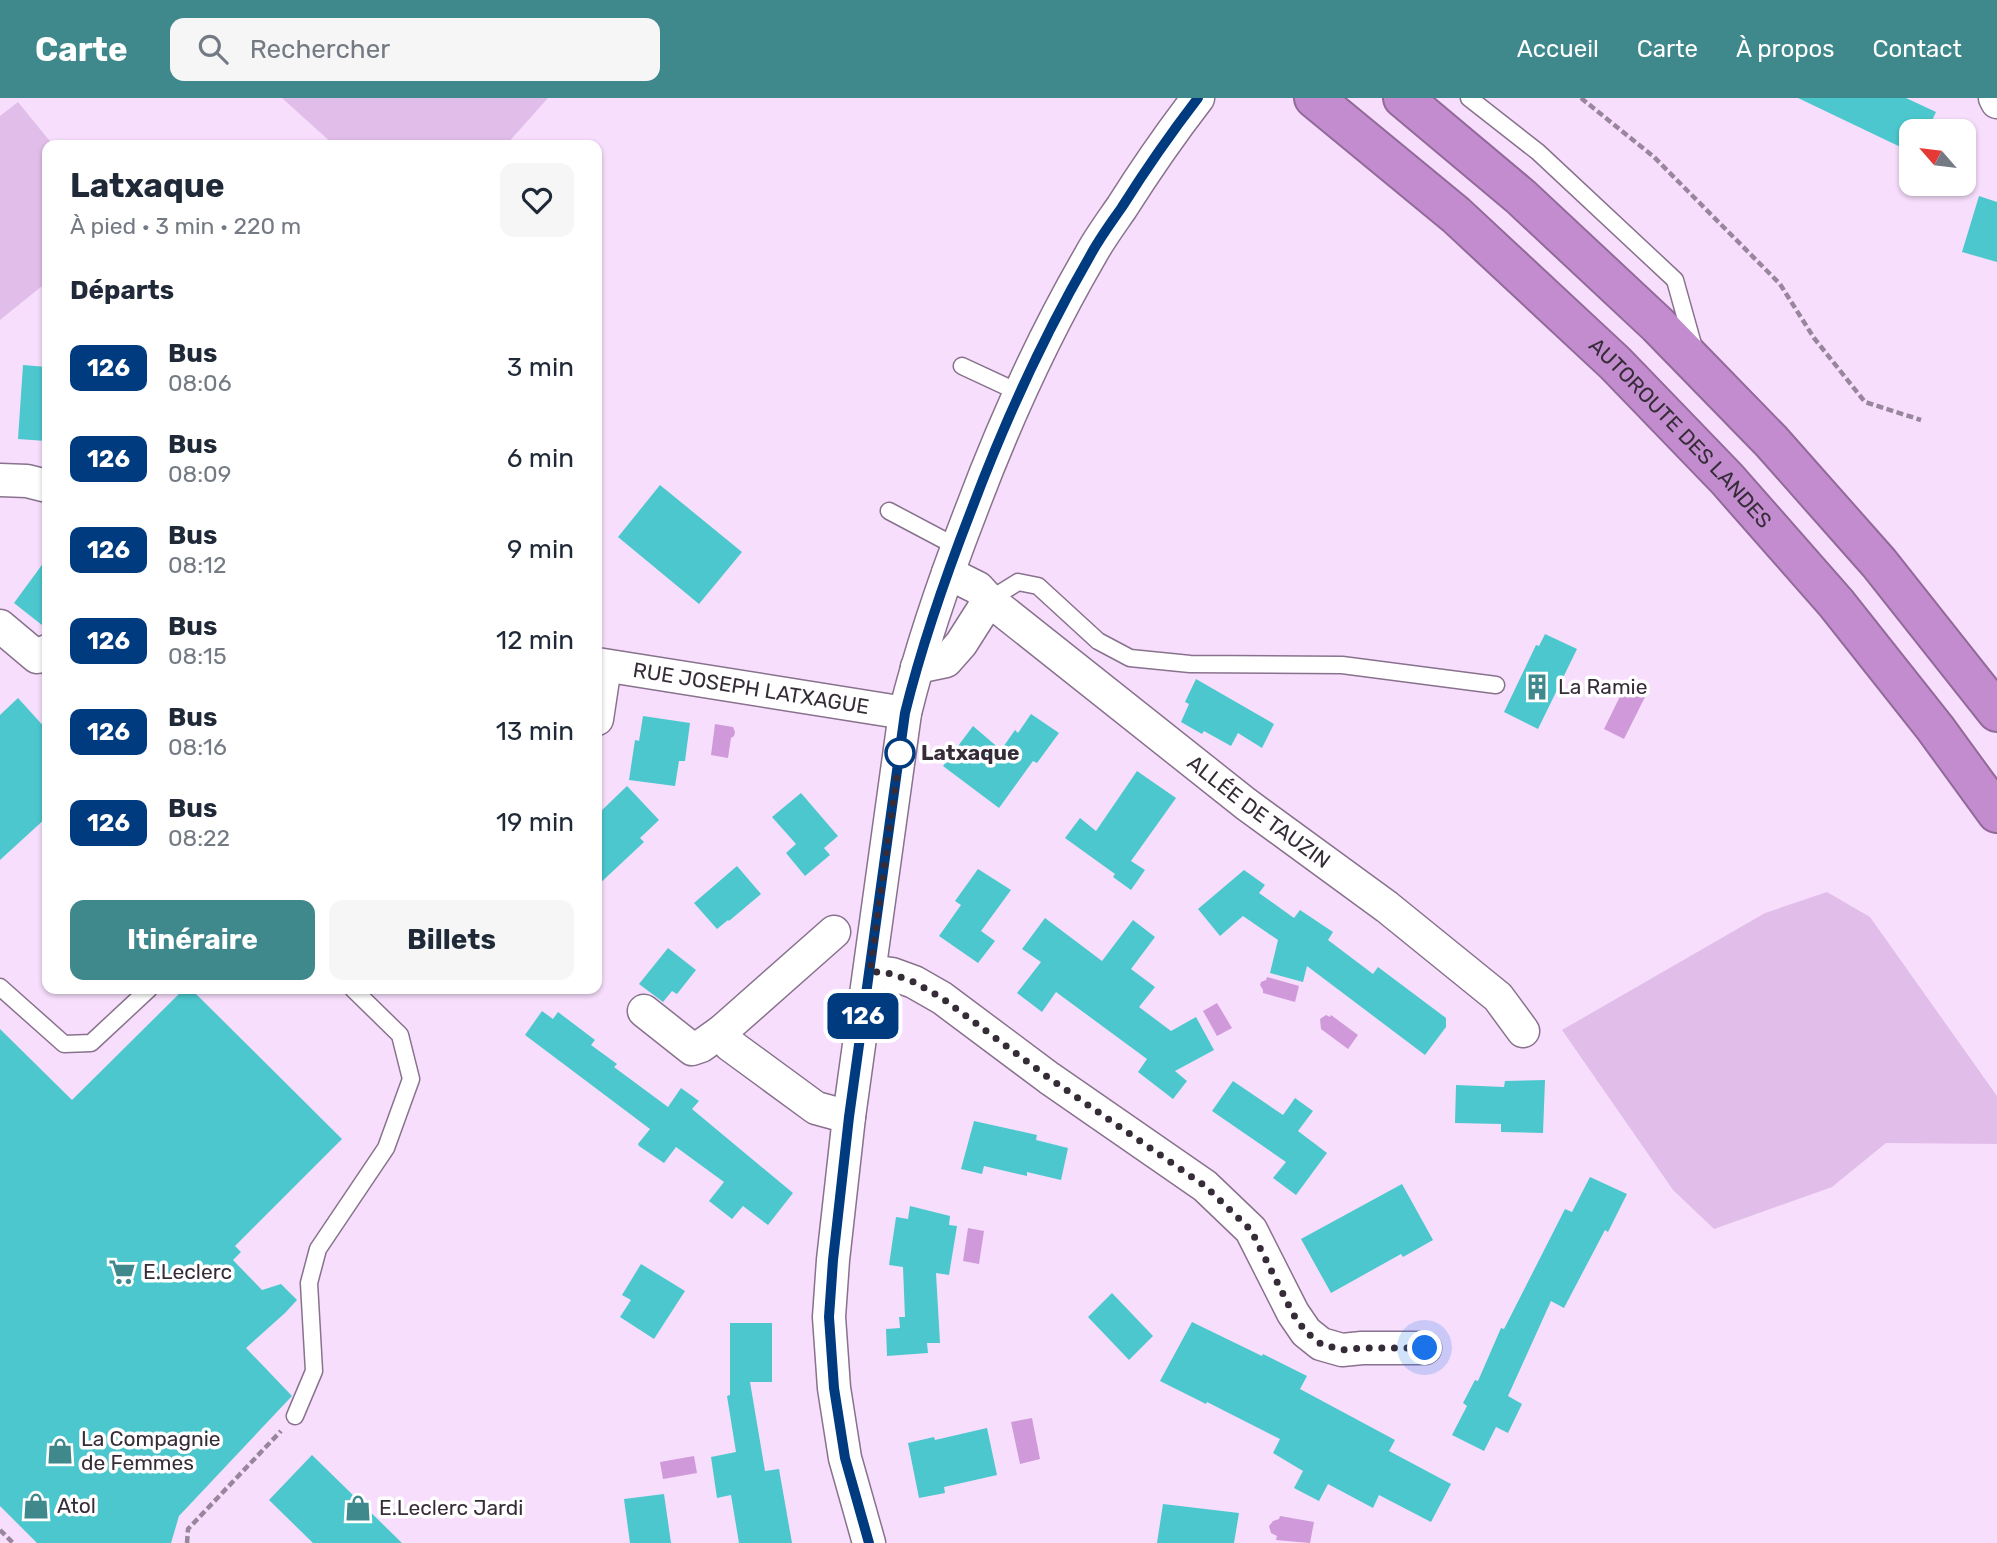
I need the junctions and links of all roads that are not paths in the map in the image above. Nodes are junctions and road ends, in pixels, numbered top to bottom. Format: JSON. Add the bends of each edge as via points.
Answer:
{"nodes":[{"id":1,"x":1314,"y":98,"type":"edge"},
{"id":2,"x":1403,"y":98,"type":"edge"},
{"id":3,"x":1469,"y":98,"type":"edge"},
{"id":4,"x":1194,"y":103,"type":"edge"},
{"id":5,"x":962,"y":366,"type":"dead end"},
{"id":6,"x":1700,"y":367,"type":"junction"},
{"id":7,"x":1020,"y":393,"type":"junction"},
{"id":8,"x":0,"y":480,"type":"edge"},
{"id":9,"x":42,"y":485,"type":"edge"},
{"id":10,"x":889,"y":511,"type":"dead end"},
{"id":11,"x":952,"y":560,"type":"junction"},
{"id":12,"x":989,"y":600,"type":"junction"},
{"id":13,"x":0,"y":626,"type":"edge"},
{"id":14,"x":42,"y":654,"type":"edge"},
{"id":15,"x":602,"y":665,"type":"edge"},
{"id":16,"x":916,"y":667,"type":"junction"},
{"id":17,"x":1496,"y":685,"type":"dead end"},
{"id":18,"x":1997,"y":712,"type":"edge"},
{"id":19,"x":905,"y":713,"type":"junction"},
{"id":20,"x":1997,"y":813,"type":"edge"},
{"id":21,"x":834,"y":932,"type":"dead end"},
{"id":22,"x":870,"y":971,"type":"junction"},
{"id":23,"x":0,"y":987,"type":"edge"},
{"id":24,"x":144,"y":994,"type":"edge"},
{"id":25,"x":358,"y":994,"type":"edge"},
{"id":26,"x":644,"y":1011,"type":"dead end"},
{"id":27,"x":722,"y":1031,"type":"junction"},
{"id":28,"x":1523,"y":1031,"type":"dead end"},
{"id":29,"x":849,"y":1117,"type":"junction"},
{"id":30,"x":1425,"y":1348,"type":"dead end"},
{"id":31,"x":295,"y":1416,"type":"road end"},
{"id":32,"x":869,"y":1543,"type":"edge"}],
"edges":[{"from":1,"to":20,"type":"highway","name":"AUTOROUTE DES LANDES","via":[[1456,215],[1615,363],[1727,479],[1836,603]]},
{"from":2,"to":6,"type":"highway","via":[[1521,197]]},
{"from":3,"to":6,"type":"lane","via":[[1538,152],[1675,279]]},
{"from":4,"to":7,"type":"street","via":[[1091,253]]},
{"from":5,"to":7,"type":"lane"},
{"from":6,"to":18,"type":"highway","via":[[1879,563]]},
{"from":7,"to":11,"type":"street"},
{"from":8,"to":9,"type":"street"},
{"from":10,"to":11,"type":"lane"},
{"from":11,"to":12,"type":"street","name":"ALLÉE DE TAUZIN"},
{"from":11,"to":16,"type":"street"},
{"from":12,"to":16,"type":"street","via":[[946,661]]},
{"from":12,"to":17,"type":"lane","via":[[1018,582],[1038,586],[1098,641],[1130,657],[1190,664],[1342,665]]},
{"from":12,"to":28,"type":"street","name":"ALLÉE DE TAUZIN","via":[[1499,997]]},
{"from":13,"to":14,"type":"street","via":[[37,657]]},
{"from":15,"to":19,"type":"street","name":"RUE JOSEPH LATXAGUE"},
{"from":16,"to":19,"type":"street"},
{"from":19,"to":22,"type":"street"},
{"from":21,"to":27,"type":"street"},
{"from":22,"to":29,"type":"street"},
{"from":22,"to":30,"type":"street","via":[[914,982],[942,998],[1205,1186],[1251,1230],[1293,1314],[1321,1344],[1342,1350]]},
{"from":23,"to":24,"type":"lane","via":[[64,1044],[91,1042]]},
{"from":25,"to":31,"type":"lane","via":[[400,1035],[411,1079],[386,1148],[318,1249],[309,1283],[313,1371]]},
{"from":26,"to":27,"type":"street","via":[[692,1049]]},
{"from":27,"to":29,"type":"street","via":[[730,1045],[816,1108]]},
{"from":29,"to":32,"type":"street","via":[[829,1317],[845,1458]]}]}
